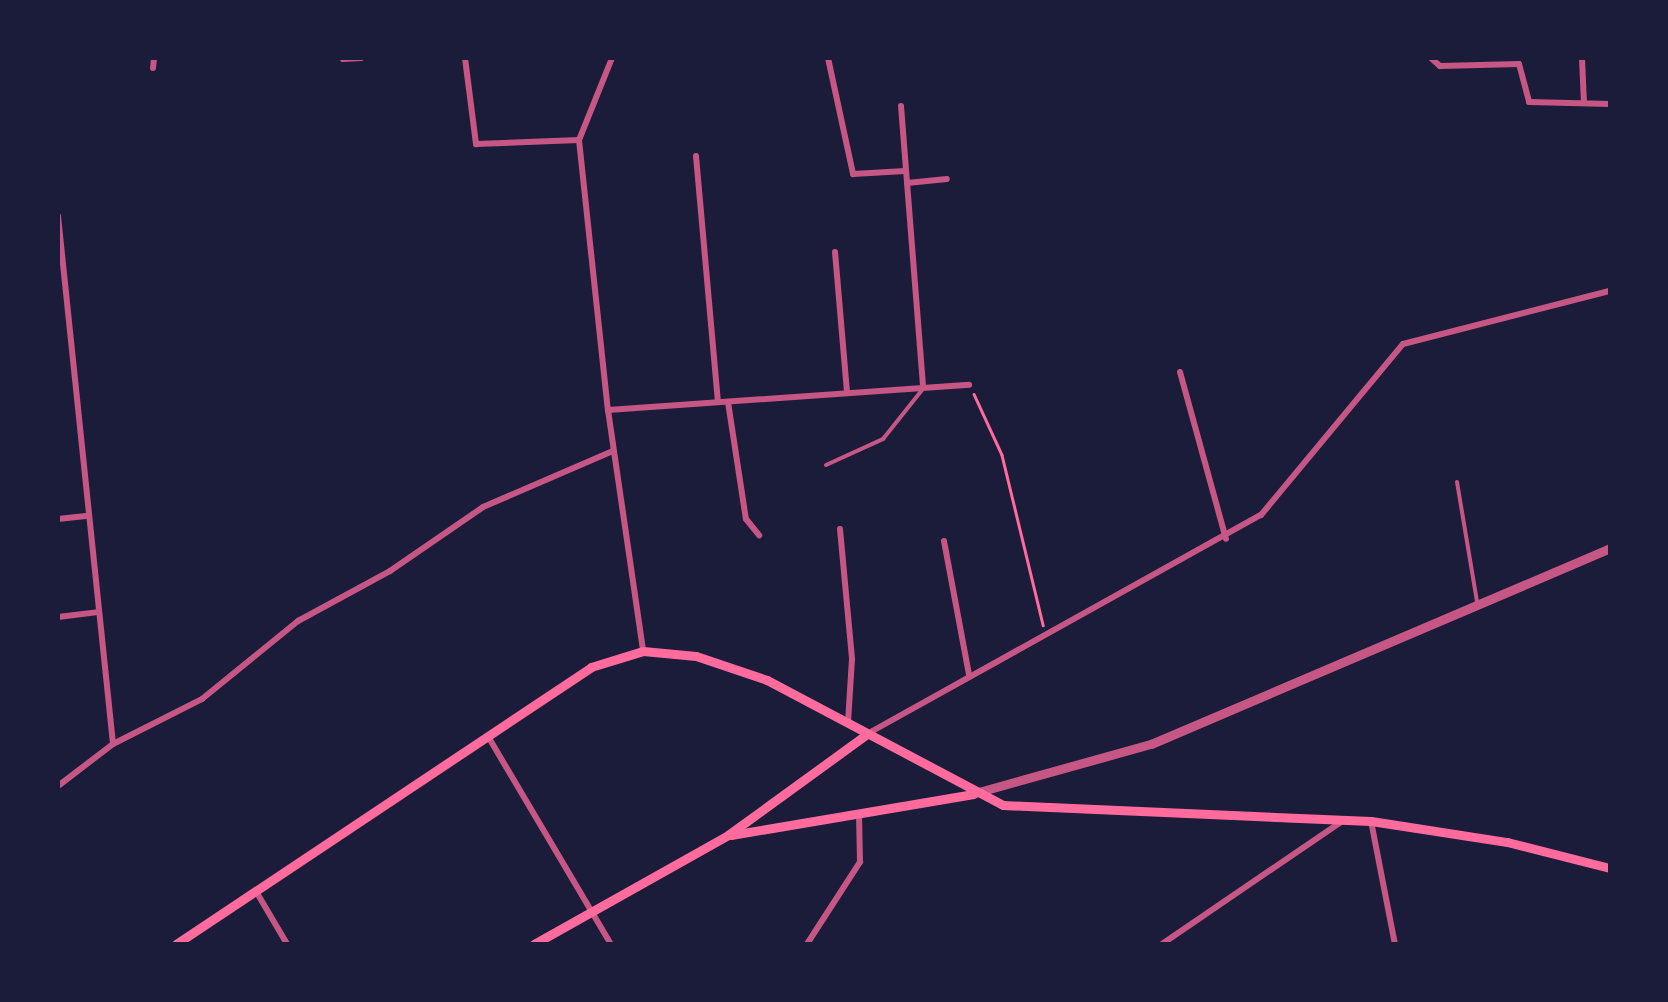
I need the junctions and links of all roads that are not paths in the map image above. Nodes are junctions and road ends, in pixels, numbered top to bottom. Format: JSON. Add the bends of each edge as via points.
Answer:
{"nodes":[{"id":1,"x":154,"y":58,"type":"edge"},
{"id":2,"x":361,"y":58,"type":"edge"},
{"id":3,"x":465,"y":58,"type":"edge"},
{"id":4,"x":612,"y":58,"type":"edge"},
{"id":5,"x":828,"y":58,"type":"edge"},
{"id":6,"x":1431,"y":58,"type":"edge"},
{"id":7,"x":1582,"y":58,"type":"edge"},
{"id":8,"x":343,"y":59,"type":"edge"},
{"id":9,"x":1472,"y":60,"type":"edge"},
{"id":10,"x":1521,"y":61,"type":"edge"},
{"id":11,"x":153,"y":68,"type":"dead end"},
{"id":12,"x":1584,"y":103,"type":"junction"},
{"id":13,"x":1610,"y":104,"type":"edge"},
{"id":14,"x":901,"y":106,"type":"dead end"},
{"id":15,"x":579,"y":140,"type":"junction"},
{"id":16,"x":696,"y":156,"type":"dead end"},
{"id":17,"x":904,"y":171,"type":"junction"},
{"id":18,"x":947,"y":179,"type":"dead end"},
{"id":19,"x":907,"y":184,"type":"junction"},
{"id":20,"x":58,"y":216,"type":"edge"},
{"id":21,"x":835,"y":252,"type":"dead end"},
{"id":22,"x":1610,"y":291,"type":"edge"},
{"id":23,"x":1180,"y":372,"type":"dead end"},
{"id":24,"x":969,"y":385,"type":"road end"},
{"id":25,"x":923,"y":388,"type":"junction"},
{"id":26,"x":846,"y":392,"type":"junction"},
{"id":27,"x":718,"y":402,"type":"junction"},
{"id":28,"x":728,"y":402,"type":"junction"},
{"id":29,"x":608,"y":410,"type":"junction"},
{"id":30,"x":613,"y":452,"type":"junction"},
{"id":31,"x":826,"y":465,"type":"dead end"},
{"id":32,"x":1457,"y":482,"type":"dead end"},
{"id":33,"x":86,"y":516,"type":"junction"},
{"id":34,"x":58,"y":519,"type":"edge"},
{"id":35,"x":840,"y":530,"type":"dead end"},
{"id":36,"x":759,"y":535,"type":"dead end"},
{"id":37,"x":1226,"y":539,"type":"junction"},
{"id":38,"x":944,"y":540,"type":"dead end"},
{"id":39,"x":1610,"y":548,"type":"edge"},
{"id":40,"x":1478,"y":606,"type":"junction"},
{"id":41,"x":96,"y":612,"type":"junction"},
{"id":42,"x":58,"y":617,"type":"edge"},
{"id":43,"x":643,"y":651,"type":"junction"},
{"id":44,"x":969,"y":675,"type":"junction"},
{"id":45,"x":848,"y":722,"type":"junction"},
{"id":46,"x":867,"y":734,"type":"junction"},
{"id":47,"x":489,"y":738,"type":"junction"},
{"id":48,"x":113,"y":744,"type":"junction"},
{"id":49,"x":58,"y":786,"type":"edge"},
{"id":50,"x":974,"y":794,"type":"junction"},
{"id":51,"x":859,"y":814,"type":"junction"},
{"id":52,"x":1344,"y":819,"type":"junction"},
{"id":53,"x":1371,"y":822,"type":"junction"},
{"id":54,"x":728,"y":835,"type":"junction"},
{"id":55,"x":1610,"y":868,"type":"edge"},
{"id":56,"x":257,"y":892,"type":"junction"},
{"id":57,"x":589,"y":910,"type":"junction"},
{"id":58,"x":176,"y":944,"type":"edge"},
{"id":59,"x":287,"y":944,"type":"edge"},
{"id":60,"x":534,"y":944,"type":"edge"},
{"id":61,"x":611,"y":944,"type":"edge"},
{"id":62,"x":806,"y":944,"type":"edge"},
{"id":63,"x":1162,"y":944,"type":"edge"},
{"id":64,"x":1395,"y":944,"type":"edge"}],
"edges":[{"from":1,"to":11,"type":"street"},
{"from":2,"to":8,"type":"street"},
{"from":3,"to":15,"type":"street","via":[[476,144]]},
{"from":4,"to":15,"type":"street"},
{"from":5,"to":17,"type":"street","via":[[854,174]]},
{"from":6,"to":9,"type":"street","via":[[1440,66]]},
{"from":7,"to":12,"type":"street"},
{"from":9,"to":10,"type":"street"},
{"from":10,"to":12,"type":"street","via":[[1530,102]]},
{"from":12,"to":13,"type":"street"},
{"from":14,"to":17,"type":"street"},
{"from":15,"to":29,"type":"street"},
{"from":16,"to":27,"type":"street"},
{"from":17,"to":19,"type":"street"},
{"from":18,"to":19,"type":"street"},
{"from":19,"to":25,"type":"street"},
{"from":20,"to":33,"type":"street","via":[[69,278]]},
{"from":21,"to":26,"type":"street"},
{"from":22,"to":37,"type":"street","via":[[1403,344],[1308,466],[1261,516]]},
{"from":23,"to":37,"type":"street"},
{"from":24,"to":25,"type":"street"},
{"from":25,"to":26,"type":"street"},
{"from":25,"to":31,"type":"lane","via":[[883,439]]},
{"from":26,"to":28,"type":"street"},
{"from":27,"to":28,"type":"street"},
{"from":27,"to":29,"type":"street"},
{"from":28,"to":36,"type":"street","via":[[746,519]]},
{"from":29,"to":30,"type":"street"},
{"from":30,"to":43,"type":"street"},
{"from":30,"to":48,"type":"street","via":[[483,507],[390,571],[298,620],[202,698]]},
{"from":32,"to":40,"type":"lane"},
{"from":33,"to":34,"type":"street"},
{"from":33,"to":41,"type":"street"},
{"from":35,"to":45,"type":"street","via":[[852,658]]},
{"from":37,"to":44,"type":"street"},
{"from":38,"to":44,"type":"street"},
{"from":39,"to":40,"type":"street"},
{"from":40,"to":50,"type":"street","via":[[1151,744]]},
{"from":41,"to":42,"type":"street"},
{"from":41,"to":48,"type":"street"},
{"from":43,"to":45,"type":"main road","via":[[738,669]]},
{"from":43,"to":47,"type":"main road","via":[[590,667]]},
{"from":44,"to":46,"type":"street"},
{"from":45,"to":46,"type":"main road"},
{"from":46,"to":50,"type":"main road"},
{"from":46,"to":54,"type":"main road"},
{"from":47,"to":56,"type":"main road"},
{"from":47,"to":57,"type":"street"},
{"from":48,"to":49,"type":"street"},
{"from":50,"to":51,"type":"main road"},
{"from":50,"to":52,"type":"main road","via":[[1028,808]]},
{"from":51,"to":54,"type":"main road"},
{"from":51,"to":62,"type":"street","via":[[860,862]]},
{"from":52,"to":53,"type":"main road"},
{"from":52,"to":63,"type":"street"},
{"from":53,"to":55,"type":"main road","via":[[1508,842]]},
{"from":53,"to":64,"type":"street"},
{"from":54,"to":57,"type":"main road"},
{"from":56,"to":58,"type":"main road"},
{"from":56,"to":59,"type":"street"},
{"from":57,"to":60,"type":"main road"},
{"from":57,"to":61,"type":"street"}]}
